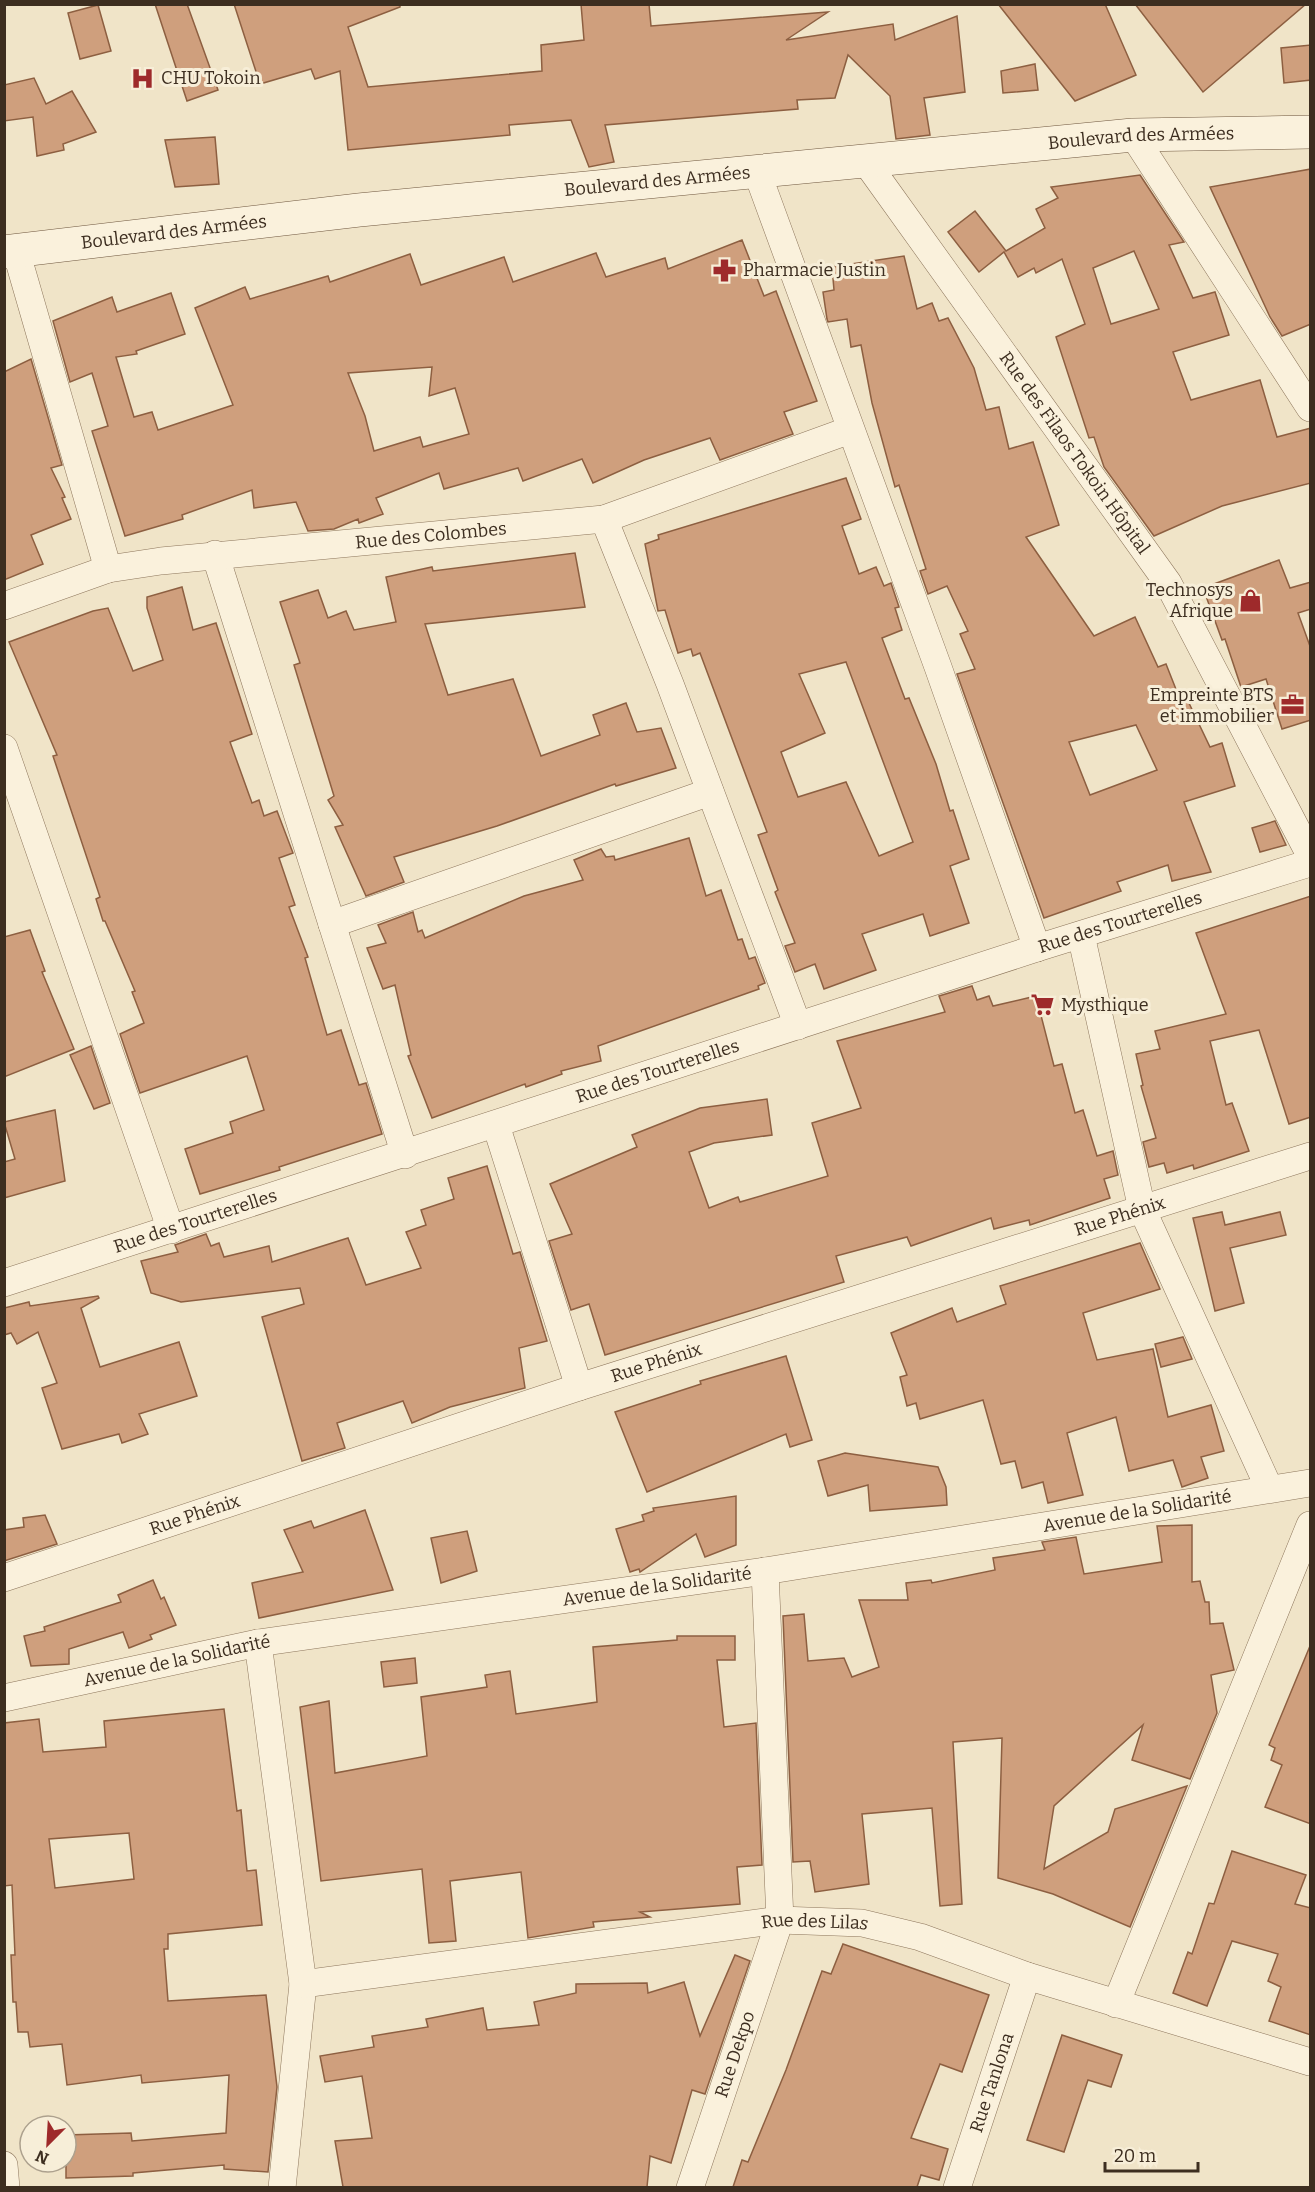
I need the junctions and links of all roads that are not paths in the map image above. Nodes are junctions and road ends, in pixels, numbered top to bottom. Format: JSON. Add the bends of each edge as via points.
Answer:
{"nodes":[{"id":1,"x":1311,"y":132,"type":"edge"},
{"id":2,"x":1133,"y":135,"type":"junction"},
{"id":3,"x":866,"y":162,"type":"junction"},
{"id":4,"x":757,"y":172,"type":"junction"},
{"id":5,"x":10,"y":251,"type":"edge"},
{"id":6,"x":1311,"y":408,"type":"edge"},
{"id":7,"x":850,"y":430,"type":"junction"},
{"id":8,"x":604,"y":519,"type":"junction"},
{"id":9,"x":215,"y":554,"type":"junction"},
{"id":10,"x":108,"y":569,"type":"junction"},
{"id":11,"x":4,"y":606,"type":"edge"},
{"id":12,"x":4,"y":748,"type":"edge"},
{"id":13,"x":710,"y":792,"type":"junction"},
{"id":14,"x":1311,"y":855,"type":"edge"},
{"id":15,"x":1311,"y":863,"type":"edge"},
{"id":16,"x":332,"y":924,"type":"junction"},
{"id":17,"x":1081,"y":936,"type":"junction"},
{"id":18,"x":1037,"y":948,"type":"junction"},
{"id":19,"x":798,"y":1026,"type":"junction"},
{"id":20,"x":496,"y":1125,"type":"junction"},
{"id":21,"x":405,"y":1155,"type":"junction"},
{"id":22,"x":1311,"y":1156,"type":"edge"},
{"id":23,"x":1142,"y":1209,"type":"junction"},
{"id":24,"x":171,"y":1230,"type":"junction"},
{"id":25,"x":4,"y":1283,"type":"edge"},
{"id":26,"x":579,"y":1387,"type":"junction"},
{"id":27,"x":1311,"y":1483,"type":"edge"},
{"id":28,"x":1269,"y":1488,"type":"junction"},
{"id":29,"x":1311,"y":1525,"type":"edge"},
{"id":30,"x":765,"y":1571,"type":"junction"},
{"id":31,"x":4,"y":1578,"type":"edge"},
{"id":32,"x":258,"y":1643,"type":"junction"},
{"id":33,"x":4,"y":1698,"type":"edge"},
{"id":34,"x":780,"y":1920,"type":"junction"},
{"id":35,"x":1027,"y":1976,"type":"junction"},
{"id":36,"x":303,"y":1983,"type":"junction"},
{"id":37,"x":1116,"y":2004,"type":"junction"},
{"id":38,"x":1311,"y":2062,"type":"edge"},
{"id":39,"x":4,"y":2165,"type":"edge"},
{"id":40,"x":6,"y":2187,"type":"edge"},
{"id":41,"x":282,"y":2187,"type":"edge"},
{"id":42,"x":690,"y":2187,"type":"edge"},
{"id":43,"x":957,"y":2187,"type":"edge"}],
"edges":[{"from":1,"to":2,"type":"main road","name":"Boulevard des Armées"},
{"from":2,"to":3,"type":"main road","name":"Boulevard des Armées"},
{"from":2,"to":6,"type":"street"},
{"from":3,"to":4,"type":"main road","name":"Boulevard des Armées"},
{"from":3,"to":14,"type":"street","name":"Rue des Filaos Tokoin Hôpital","via":[[1168,583]]},
{"from":4,"to":5,"type":"main road","name":"Boulevard des Armées","via":[[359,210]]},
{"from":4,"to":7,"type":"street"},
{"from":5,"to":10,"type":"street"},
{"from":7,"to":8,"type":"street","name":"Rue des Colombes"},
{"from":7,"to":18,"type":"street"},
{"from":8,"to":9,"type":"street","name":"Rue des Colombes"},
{"from":8,"to":13,"type":"street"},
{"from":9,"to":10,"type":"street","name":"Rue des Colombes"},
{"from":9,"to":16,"type":"street"},
{"from":10,"to":11,"type":"street","name":"Rue des Colombes"},
{"from":12,"to":24,"type":"street"},
{"from":13,"to":16,"type":"street"},
{"from":13,"to":19,"type":"street"},
{"from":15,"to":17,"type":"street","name":"Rue des Tourterelles"},
{"from":16,"to":21,"type":"street"},
{"from":17,"to":18,"type":"street","name":"Rue des Tourterelles"},
{"from":17,"to":23,"type":"street"},
{"from":18,"to":19,"type":"street","name":"Rue des Tourterelles"},
{"from":19,"to":20,"type":"street","name":"Rue des Tourterelles"},
{"from":20,"to":21,"type":"street","name":"Rue des Tourterelles"},
{"from":20,"to":26,"type":"street"},
{"from":21,"to":24,"type":"street","name":"Rue des Tourterelles"},
{"from":22,"to":23,"type":"street","name":"Rue Phénix"},
{"from":23,"to":26,"type":"street","name":"Rue Phénix"},
{"from":23,"to":28,"type":"street"},
{"from":24,"to":25,"type":"street","name":"Rue des Tourterelles"},
{"from":26,"to":31,"type":"street","name":"Rue Phénix"},
{"from":27,"to":28,"type":"street","name":"Avenue de la Solidarité"},
{"from":28,"to":30,"type":"street","name":"Avenue de la Solidarité"},
{"from":29,"to":37,"type":"street"},
{"from":30,"to":32,"type":"street","name":"Avenue de la Solidarité"},
{"from":30,"to":34,"type":"street"},
{"from":32,"to":33,"type":"street","name":"Avenue de la Solidarité"},
{"from":32,"to":36,"type":"street"},
{"from":34,"to":35,"type":"street","name":"Rue des Lilas","via":[[889,1927]]},
{"from":34,"to":36,"type":"street","name":"Rue des Lilas"},
{"from":34,"to":42,"type":"street","name":"Rue Dekpo"},
{"from":35,"to":37,"type":"street","name":"Rue des Lilas"},
{"from":35,"to":43,"type":"street","name":"Rue Tanlona"},
{"from":36,"to":41,"type":"street"},
{"from":37,"to":38,"type":"street","name":"Rue des Lilas"},
{"from":39,"to":40,"type":"street"}]}
